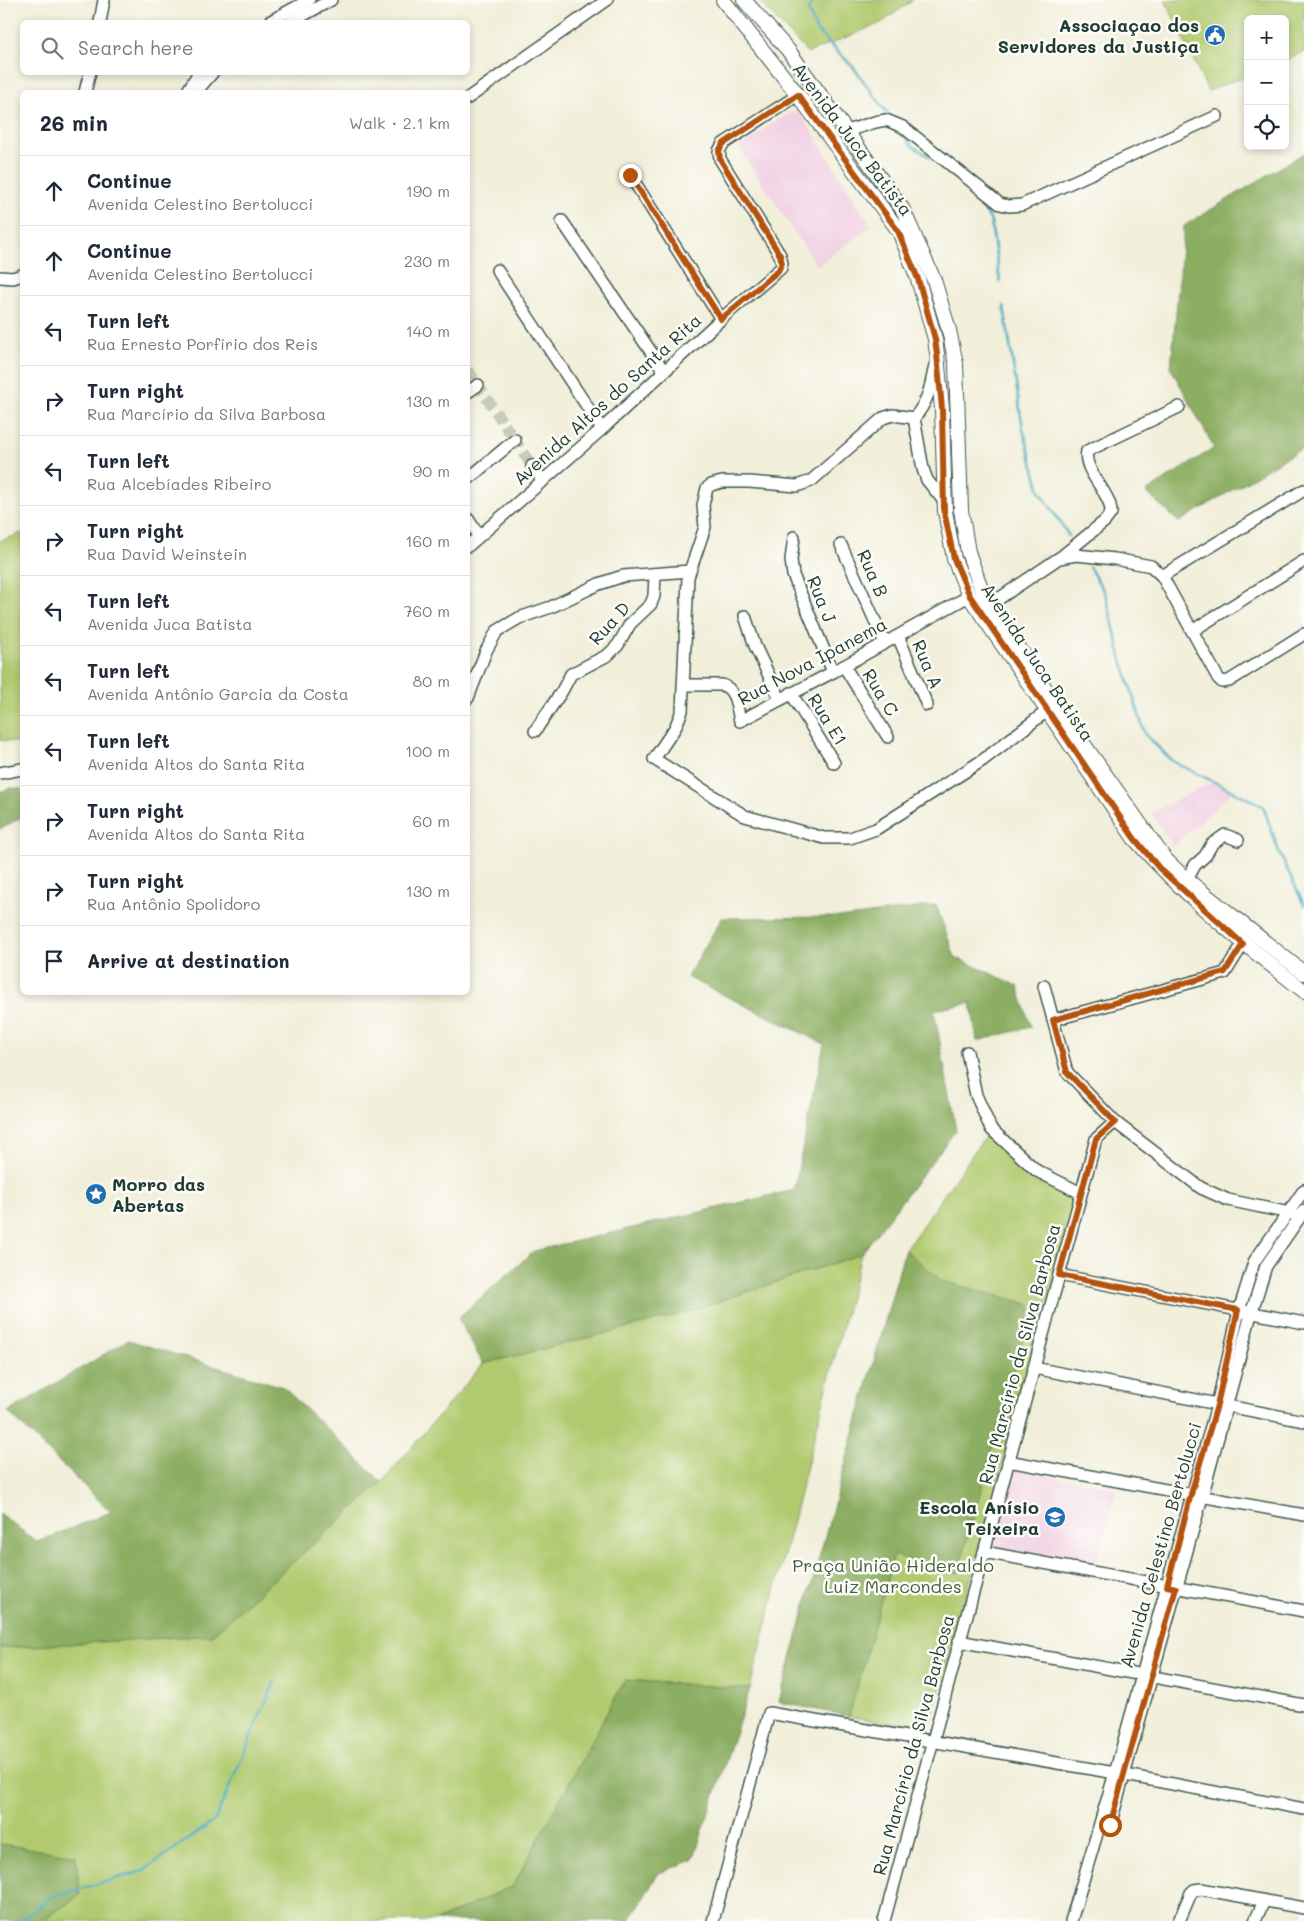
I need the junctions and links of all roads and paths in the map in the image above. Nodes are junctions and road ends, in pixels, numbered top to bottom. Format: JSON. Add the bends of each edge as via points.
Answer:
{"nodes":[{"id":1,"x":104,"y":0,"type":"edge"},
{"id":2,"x":309,"y":0,"type":"edge"},
{"id":3,"x":331,"y":0,"type":"edge"},
{"id":4,"x":607,"y":0,"type":"edge"},
{"id":5,"x":723,"y":0,"type":"edge"},
{"id":6,"x":744,"y":0,"type":"edge"},
{"id":7,"x":100,"y":20,"type":"edge"},
{"id":8,"x":273,"y":20,"type":"edge"},
{"id":9,"x":295,"y":20,"type":"edge"},
{"id":10,"x":89,"y":75,"type":"edge"},
{"id":11,"x":197,"y":75,"type":"edge"},
{"id":12,"x":210,"y":75,"type":"edge"},
{"id":13,"x":86,"y":90,"type":"edge"},
{"id":14,"x":188,"y":90,"type":"edge"},
{"id":15,"x":198,"y":90,"type":"edge"},
{"id":16,"x":798,"y":95,"type":"junction"},
{"id":17,"x":470,"y":97,"type":"edge"},
{"id":18,"x":1217,"y":116,"type":"dead end"},
{"id":19,"x":847,"y":132,"type":"junction"},
{"id":20,"x":630,"y":175,"type":"dead end"},
{"id":21,"x":562,"y":221,"type":"dead end"},
{"id":22,"x":497,"y":270,"type":"dead end"},
{"id":23,"x":20,"y":276,"type":"edge"},
{"id":24,"x":0,"y":277,"type":"edge"},
{"id":25,"x":721,"y":319,"type":"junction"},
{"id":26,"x":937,"y":354,"type":"junction"},
{"id":27,"x":956,"y":364,"type":"junction"},
{"id":28,"x":664,"y":371,"type":"junction"},
{"id":29,"x":478,"y":385,"type":"dead end"},
{"id":30,"x":470,"y":391,"type":"edge"},
{"id":31,"x":1179,"y":407,"type":"dead end"},
{"id":32,"x":914,"y":418,"type":"junction"},
{"id":33,"x":602,"y":429,"type":"junction"},
{"id":34,"x":515,"y":440,"type":"dead end"},
{"id":35,"x":960,"y":459,"type":"junction"},
{"id":36,"x":532,"y":466,"type":"tunnel mouth"},
{"id":37,"x":923,"y":469,"type":"junction"},
{"id":38,"x":943,"y":476,"type":"junction"},
{"id":39,"x":470,"y":478,"type":"edge"},
{"id":40,"x":543,"y":481,"type":"junction"},
{"id":41,"x":1304,"y":490,"type":"edge"},
{"id":42,"x":944,"y":500,"type":"junction"},
{"id":43,"x":470,"y":522,"type":"edge"},
{"id":44,"x":479,"y":536,"type":"junction"},
{"id":45,"x":794,"y":537,"type":"dead end"},
{"id":46,"x":470,"y":544,"type":"edge"},
{"id":47,"x":841,"y":545,"type":"dead end"},
{"id":48,"x":1059,"y":558,"type":"junction"},
{"id":49,"x":1304,"y":561,"type":"edge"},
{"id":50,"x":690,"y":571,"type":"junction"},
{"id":51,"x":655,"y":575,"type":"junction"},
{"id":52,"x":1162,"y":576,"type":"junction"},
{"id":53,"x":970,"y":596,"type":"junction"},
{"id":54,"x":991,"y":604,"type":"junction"},
{"id":55,"x":745,"y":616,"type":"dead end"},
{"id":56,"x":1192,"y":631,"type":"junction"},
{"id":57,"x":1304,"y":634,"type":"edge"},
{"id":58,"x":898,"y":636,"type":"junction"},
{"id":59,"x":886,"y":643,"type":"junction"},
{"id":60,"x":844,"y":666,"type":"junction"},
{"id":61,"x":833,"y":672,"type":"junction"},
{"id":62,"x":684,"y":685,"type":"junction"},
{"id":63,"x":470,"y":693,"type":"edge"},
{"id":64,"x":791,"y":693,"type":"junction"},
{"id":65,"x":780,"y":699,"type":"junction"},
{"id":66,"x":927,"y":705,"type":"dead end"},
{"id":67,"x":1047,"y":711,"type":"junction"},
{"id":68,"x":535,"y":731,"type":"dead end"},
{"id":69,"x":888,"y":737,"type":"dead end"},
{"id":70,"x":834,"y":763,"type":"dead end"},
{"id":71,"x":20,"y":769,"type":"edge"},
{"id":72,"x":0,"y":773,"type":"edge"},
{"id":73,"x":1238,"y":840,"type":"dead end"},
{"id":74,"x":1187,"y":880,"type":"junction"},
{"id":75,"x":1243,"y":944,"type":"junction"},
{"id":76,"x":1304,"y":973,"type":"edge"},
{"id":77,"x":1044,"y":986,"type":"dead end"},
{"id":78,"x":1304,"y":991,"type":"edge"},
{"id":79,"x":1053,"y":1020,"type":"junction"},
{"id":80,"x":967,"y":1052,"type":"dead end"},
{"id":81,"x":1115,"y":1122,"type":"junction"},
{"id":82,"x":1304,"y":1190,"type":"edge"},
{"id":83,"x":1081,"y":1193,"type":"junction"},
{"id":84,"x":1289,"y":1212,"type":"junction"},
{"id":85,"x":1302,"y":1214,"type":"edge"},
{"id":86,"x":1059,"y":1275,"type":"junction"},
{"id":87,"x":1238,"y":1310,"type":"junction"},
{"id":88,"x":1251,"y":1314,"type":"junction"},
{"id":89,"x":1304,"y":1323,"type":"edge"},
{"id":90,"x":1034,"y":1368,"type":"junction"},
{"id":91,"x":1222,"y":1406,"type":"junction"},
{"id":92,"x":1304,"y":1421,"type":"edge"},
{"id":93,"x":1008,"y":1461,"type":"junction"},
{"id":94,"x":1196,"y":1495,"type":"junction"},
{"id":95,"x":1304,"y":1515,"type":"edge"},
{"id":96,"x":984,"y":1552,"type":"junction"},
{"id":97,"x":1171,"y":1587,"type":"junction"},
{"id":98,"x":1304,"y":1611,"type":"edge"},
{"id":99,"x":959,"y":1641,"type":"junction"},
{"id":100,"x":1147,"y":1676,"type":"junction"},
{"id":101,"x":1304,"y":1705,"type":"edge"},
{"id":102,"x":932,"y":1741,"type":"junction"},
{"id":103,"x":1120,"y":1774,"type":"junction"},
{"id":104,"x":1304,"y":1808,"type":"edge"},
{"id":105,"x":1110,"y":1825,"type":"dead end"},
{"id":106,"x":1264,"y":1901,"type":"junction"},
{"id":107,"x":1304,"y":1908,"type":"edge"},
{"id":108,"x":713,"y":1921,"type":"edge"},
{"id":109,"x":884,"y":1921,"type":"edge"},
{"id":110,"x":1071,"y":1921,"type":"edge"},
{"id":111,"x":1179,"y":1921,"type":"edge"},
{"id":112,"x":1255,"y":1921,"type":"edge"}],
"edges":[{"from":1,"to":7,"type":"street"},
{"from":2,"to":8,"type":"street"},
{"from":3,"to":9,"type":"street"},
{"from":4,"to":17,"type":"street"},
{"from":5,"to":16,"type":"main road","name":"Avenida Juca Batista"},
{"from":6,"to":19,"type":"main road","name":"Avenida Juca Batista","via":[[788,50]]},
{"from":10,"to":13,"type":"street"},
{"from":11,"to":14,"type":"street"},
{"from":12,"to":15,"type":"street"},
{"from":16,"to":25,"type":"street","name":"Avenida Altos do Santa Rita","via":[[723,144],[719,151],[720,159],[782,263],[778,271]]},
{"from":16,"to":26,"type":"main road","name":"Avenida Juca Batista","via":[[898,231],[918,279]]},
{"from":18,"to":19,"type":"street","via":[[1022,205],[1010,206],[1000,204],[902,127],[886,120]]},
{"from":19,"to":27,"type":"main road","name":"Avenida Juca Batista","via":[[903,210],[934,280]]},
{"from":20,"to":25,"type":"street"},
{"from":21,"to":28,"type":"street"},
{"from":22,"to":33,"type":"street"},
{"from":23,"to":24,"type":"street"},
{"from":25,"to":28,"type":"street","name":"Avenida Altos do Santa Rita"},
{"from":26,"to":27,"type":"main road","via":[[947,354]]},
{"from":26,"to":32,"type":"street","via":[[928,399]]},
{"from":26,"to":38,"type":"main road","name":"Avenida Juca Batista"},
{"from":27,"to":35,"type":"main road","name":"Avenida Juca Batista"},
{"from":28,"to":33,"type":"street","name":"Avenida Altos do Santa Rita"},
{"from":29,"to":30,"type":"street"},
{"from":31,"to":48,"type":"street","via":[[1087,451],[1087,460],[1110,504],[1111,513]]},
{"from":32,"to":37,"type":"street"},
{"from":32,"to":50,"type":"street","via":[[893,415],[883,418],[811,481],[797,486],[742,482],[711,485],[704,494],[705,527]]},
{"from":33,"to":40,"type":"street","name":"Avenida Altos do Santa Rita"},
{"from":34,"to":39,"type":"street"},
{"from":35,"to":38,"type":"main road"},
{"from":35,"to":54,"type":"main road","name":"Avenida Juca Batista","via":[[961,510],[968,552],[982,591]]},
{"from":36,"to":40,"type":"street"},
{"from":37,"to":38,"type":"street","via":[[930,476]]},
{"from":37,"to":42,"type":"street","via":[[927,480]]},
{"from":38,"to":42,"type":"main road","name":"Avenida Juca Batista"},
{"from":40,"to":44,"type":"street","name":"Avenida Altos do Santa Rita"},
{"from":41,"to":52,"type":"street"},
{"from":42,"to":53,"type":"main road","name":"Avenida Juca Batista","via":[[954,559]]},
{"from":43,"to":44,"type":"street"},
{"from":44,"to":46,"type":"street","name":"Avenida Altos do Santa Rita"},
{"from":45,"to":61,"type":"street","name":"Rua J","via":[[793,575]]},
{"from":47,"to":59,"type":"street","name":"Rua B"},
{"from":48,"to":52,"type":"street","via":[[1076,555],[1115,559],[1151,566]]},
{"from":48,"to":54,"type":"street"},
{"from":49,"to":56,"type":"street"},
{"from":50,"to":51,"type":"street"},
{"from":50,"to":62,"type":"street"},
{"from":51,"to":63,"type":"street","via":[[623,576],[599,584],[519,618],[497,632]]},
{"from":51,"to":68,"type":"street","name":"Rua D","via":[[651,604],[630,624],[608,656],[571,674]]},
{"from":52,"to":56,"type":"street"},
{"from":53,"to":58,"type":"street","name":"Rua Nova Ipanema"},
{"from":53,"to":67,"type":"main road","name":"Avenida Juca Batista"},
{"from":54,"to":74,"type":"main road","name":"Avenida Juca Batista","via":[[1056,706],[1165,858]]},
{"from":55,"to":65,"type":"street"},
{"from":56,"to":57,"type":"street","via":[[1222,682],[1229,681]]},
{"from":58,"to":59,"type":"street","name":"Rua Nova Ipanema"},
{"from":58,"to":66,"type":"street","name":"Rua A"},
{"from":59,"to":60,"type":"street","name":"Rua Nova Ipanema"},
{"from":60,"to":61,"type":"street","name":"Rua Nova Ipanema"},
{"from":60,"to":69,"type":"street","name":"Rua C"},
{"from":61,"to":64,"type":"street","name":"Rua Nova Ipanema"},
{"from":62,"to":65,"type":"street","name":"Rua Nova Ipanema","via":[[728,687],[740,721]]},
{"from":62,"to":67,"type":"street","via":[[682,711],[675,728],[654,759],[745,816],[824,838],[850,838],[876,828],[983,760]]},
{"from":64,"to":65,"type":"street","name":"Rua Nova Ipanema"},
{"from":64,"to":70,"type":"street","name":"Rua E1"},
{"from":67,"to":75,"type":"main road","name":"Avenida Juca Batista","via":[[1134,838],[1159,868]]},
{"from":71,"to":72,"type":"street"},
{"from":73,"to":74,"type":"street","via":[[1225,835],[1212,844],[1208,853],[1192,867]]},
{"from":74,"to":76,"type":"main road","name":"Avenida Juca Batista"},
{"from":75,"to":78,"type":"main road","name":"Avenida Juca Batista"},
{"from":75,"to":79,"type":"street","via":[[1225,972]]},
{"from":77,"to":79,"type":"street"},
{"from":79,"to":81,"type":"street","via":[[1067,1072]]},
{"from":80,"to":83,"type":"street","via":[[976,1094],[991,1129],[1037,1171]]},
{"from":81,"to":83,"type":"street","name":"Rua Marcírio da Silva Barbosa","via":[[1096,1139]]},
{"from":81,"to":84,"type":"street","via":[[1201,1188],[1228,1200]]},
{"from":82,"to":84,"type":"street","name":"Avenida Celestino Bertolucci"},
{"from":83,"to":86,"type":"street","name":"Rua Marcírio da Silva Barbosa"},
{"from":84,"to":85,"type":"street"},
{"from":84,"to":87,"type":"street","name":"Avenida Celestino Bertolucci","via":[[1254,1262]]},
{"from":85,"to":88,"type":"street","name":"Avenida Celestino Bertolucci","via":[[1266,1266]]},
{"from":86,"to":87,"type":"street"},
{"from":86,"to":90,"type":"street","name":"Rua Marcírio da Silva Barbosa"},
{"from":87,"to":88,"type":"street"},
{"from":87,"to":91,"type":"street","name":"Avenida Celestino Bertolucci"},
{"from":88,"to":89,"type":"street"},
{"from":88,"to":91,"type":"street","name":"Avenida Celestino Bertolucci"},
{"from":90,"to":91,"type":"street"},
{"from":90,"to":93,"type":"street","name":"Rua Marcírio da Silva Barbosa"},
{"from":91,"to":92,"type":"street"},
{"from":91,"to":94,"type":"street","name":"Avenida Celestino Bertolucci"},
{"from":93,"to":94,"type":"street"},
{"from":93,"to":96,"type":"street","name":"Rua Marcírio da Silva Barbosa"},
{"from":94,"to":95,"type":"street"},
{"from":94,"to":97,"type":"street","name":"Avenida Celestino Bertolucci"},
{"from":96,"to":97,"type":"street"},
{"from":96,"to":99,"type":"street","name":"Rua Marcírio da Silva Barbosa"},
{"from":97,"to":98,"type":"street"},
{"from":97,"to":100,"type":"street","name":"Avenida Celestino Bertolucci"},
{"from":99,"to":100,"type":"street"},
{"from":99,"to":102,"type":"street","name":"Rua Marcírio da Silva Barbosa"},
{"from":100,"to":101,"type":"street"},
{"from":100,"to":103,"type":"street","name":"Avenida Celestino Bertolucci"},
{"from":102,"to":103,"type":"street"},
{"from":102,"to":108,"type":"street","via":[[769,1713]]},
{"from":102,"to":109,"type":"street","name":"Rua Marcírio da Silva Barbosa"},
{"from":103,"to":104,"type":"street"},
{"from":103,"to":105,"type":"street","name":"Avenida Celestino Bertolucci"},
{"from":103,"to":110,"type":"street","name":"Avenida Celestino Bertolucci"},
{"from":106,"to":107,"type":"street"},
{"from":106,"to":111,"type":"street","via":[[1194,1890]]},
{"from":106,"to":112,"type":"street"}]}
